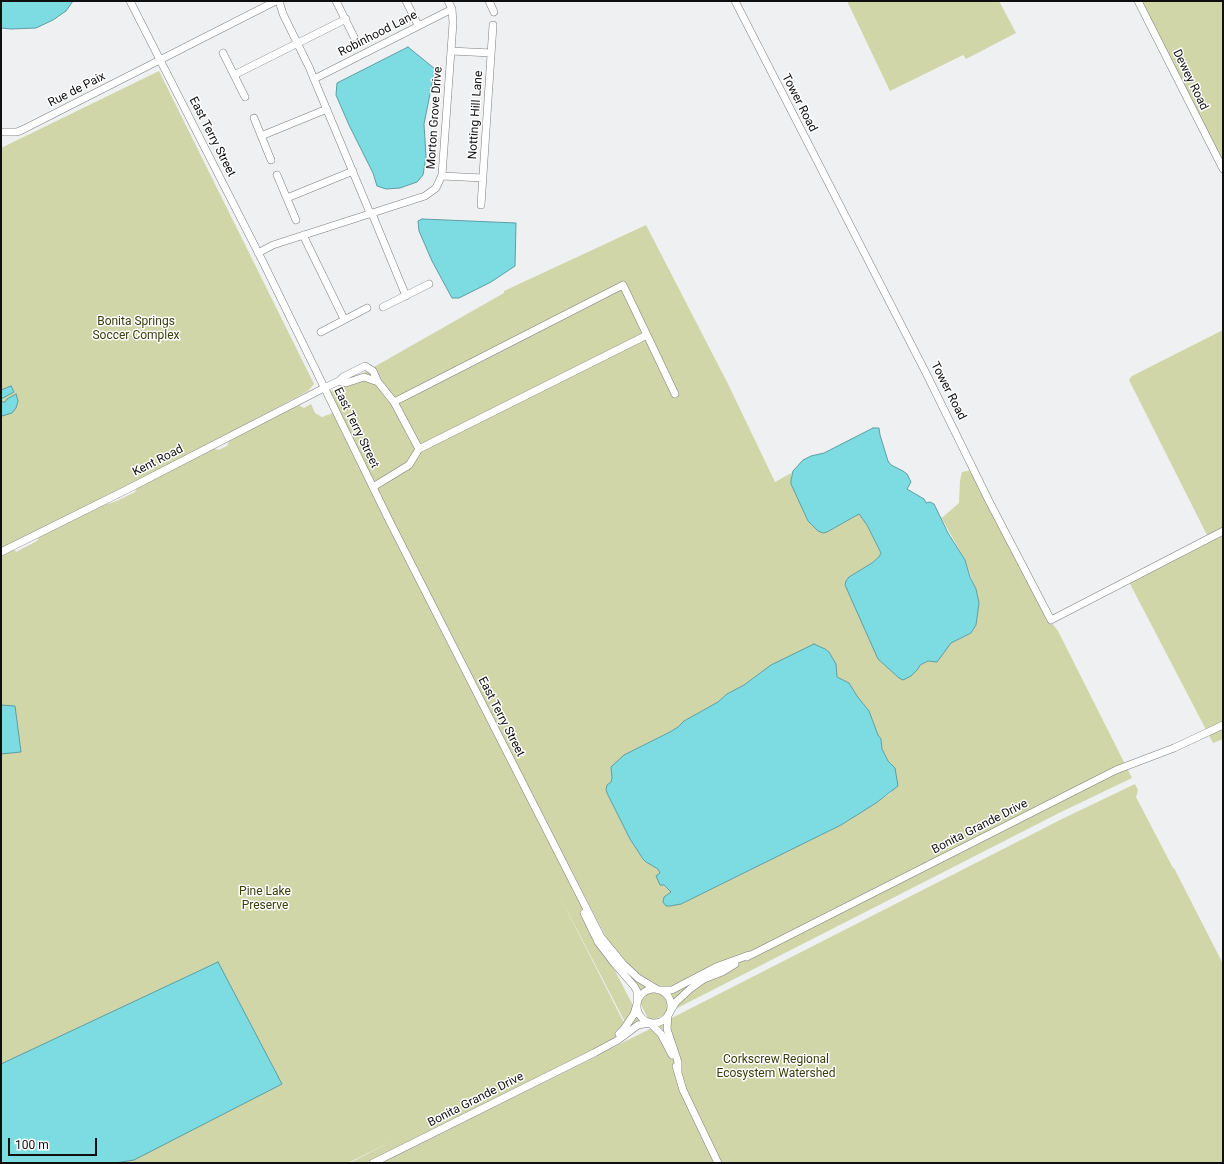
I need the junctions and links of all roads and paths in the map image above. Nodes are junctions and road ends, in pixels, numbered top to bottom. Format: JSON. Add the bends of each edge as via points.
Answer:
{"nodes":[{"id":1,"x":130,"y":1,"type":"edge"},
{"id":2,"x":276,"y":1,"type":"edge"},
{"id":3,"x":279,"y":1,"type":"edge"},
{"id":4,"x":336,"y":1,"type":"edge"},
{"id":5,"x":406,"y":1,"type":"edge"},
{"id":6,"x":448,"y":1,"type":"edge"},
{"id":7,"x":489,"y":1,"type":"edge"},
{"id":8,"x":735,"y":1,"type":"edge"},
{"id":9,"x":1138,"y":1,"type":"edge"},
{"id":10,"x":452,"y":9,"type":"junction"},
{"id":11,"x":494,"y":12,"type":"dead end"},
{"id":12,"x":346,"y":19,"type":"junction"},
{"id":13,"x":418,"y":25,"type":"junction"},
{"id":14,"x":493,"y":25,"type":"dead end"},
{"id":15,"x":354,"y":37,"type":"dead end"},
{"id":16,"x":298,"y":43,"type":"junction"},
{"id":17,"x":451,"y":50,"type":"junction"},
{"id":18,"x":223,"y":53,"type":"dead end"},
{"id":19,"x":491,"y":53,"type":"junction"},
{"id":20,"x":160,"y":60,"type":"junction"},
{"id":21,"x":234,"y":75,"type":"junction"},
{"id":22,"x":314,"y":79,"type":"junction"},
{"id":23,"x":245,"y":97,"type":"dead end"},
{"id":24,"x":327,"y":109,"type":"junction"},
{"id":25,"x":254,"y":118,"type":"dead end"},
{"id":26,"x":1,"y":132,"type":"edge"},
{"id":27,"x":261,"y":136,"type":"junction"},
{"id":28,"x":271,"y":160,"type":"dead end"},
{"id":29,"x":1223,"y":170,"type":"edge"},
{"id":30,"x":353,"y":171,"type":"junction"},
{"id":31,"x":277,"y":175,"type":"dead end"},
{"id":32,"x":442,"y":176,"type":"junction"},
{"id":33,"x":483,"y":178,"type":"junction"},
{"id":34,"x":287,"y":198,"type":"junction"},
{"id":35,"x":481,"y":206,"type":"dead end"},
{"id":36,"x":370,"y":213,"type":"junction"},
{"id":37,"x":296,"y":220,"type":"dead end"},
{"id":38,"x":303,"y":235,"type":"junction"},
{"id":39,"x":258,"y":252,"type":"junction"},
{"id":40,"x":429,"y":284,"type":"dead end"},
{"id":41,"x":406,"y":296,"type":"junction"},
{"id":42,"x":383,"y":307,"type":"dead end"},
{"id":43,"x":367,"y":308,"type":"dead end"},
{"id":44,"x":344,"y":320,"type":"junction"},
{"id":45,"x":321,"y":332,"type":"dead end"},
{"id":46,"x":646,"y":335,"type":"junction"},
{"id":47,"x":372,"y":370,"type":"junction"},
{"id":48,"x":369,"y":379,"type":"junction"},
{"id":49,"x":339,"y":381,"type":"junction"},
{"id":50,"x":378,"y":382,"type":"junction"},
{"id":51,"x":324,"y":388,"type":"junction"},
{"id":52,"x":675,"y":394,"type":"dead end"},
{"id":53,"x":394,"y":402,"type":"junction"},
{"id":54,"x":419,"y":449,"type":"junction"},
{"id":55,"x":373,"y":487,"type":"junction"},
{"id":56,"x":1223,"y":531,"type":"edge"},
{"id":57,"x":1,"y":552,"type":"edge"},
{"id":58,"x":1223,"y":725,"type":"edge"},
{"id":59,"x":564,"y":863,"type":"junction"},
{"id":60,"x":750,"y":955,"type":"junction"},
{"id":61,"x":658,"y":990,"type":"junction"},
{"id":62,"x":637,"y":1004,"type":"junction"},
{"id":63,"x":668,"y":1015,"type":"junction"},
{"id":64,"x":650,"y":1023,"type":"junction"},
{"id":65,"x":591,"y":1054,"type":"junction"},
{"id":66,"x":678,"y":1071,"type":"junction"},
{"id":67,"x":373,"y":1163,"type":"edge"},
{"id":68,"x":718,"y":1163,"type":"edge"}],
"edges":[{"from":1,"to":20,"type":"street","name":"East Terry Street"},
{"from":2,"to":20,"type":"street","name":"Rue de Paix"},
{"from":3,"to":16,"type":"street"},
{"from":4,"to":12,"type":"street"},
{"from":5,"to":13,"type":"street"},
{"from":6,"to":10,"type":"street","name":"Morton Grove Drive"},
{"from":7,"to":11,"type":"street"},
{"from":8,"to":56,"type":"street","name":"Tower Road","via":[[1051,620]]},
{"from":9,"to":29,"type":"street","name":"Dewey Road"},
{"from":10,"to":13,"type":"street","name":"Robinhood Lane"},
{"from":10,"to":17,"type":"street","name":"Morton Grove Drive"},
{"from":12,"to":15,"type":"street"},
{"from":12,"to":16,"type":"street"},
{"from":13,"to":22,"type":"street","name":"Robinhood Lane"},
{"from":14,"to":19,"type":"street","name":"Notting Hill Lane"},
{"from":16,"to":21,"type":"street"},
{"from":16,"to":22,"type":"street"},
{"from":17,"to":19,"type":"street"},
{"from":17,"to":32,"type":"street","name":"Morton Grove Drive"},
{"from":18,"to":21,"type":"street"},
{"from":19,"to":33,"type":"street","name":"Notting Hill Lane"},
{"from":20,"to":26,"type":"street","name":"Rue de Paix","via":[[24,129],[17,132]]},
{"from":20,"to":39,"type":"street","name":"East Terry Street"},
{"from":21,"to":23,"type":"street"},
{"from":22,"to":24,"type":"street"},
{"from":24,"to":27,"type":"street"},
{"from":24,"to":30,"type":"street"},
{"from":25,"to":27,"type":"street"},
{"from":27,"to":28,"type":"street"},
{"from":30,"to":34,"type":"street"},
{"from":30,"to":36,"type":"street"},
{"from":31,"to":34,"type":"street"},
{"from":32,"to":33,"type":"street"},
{"from":32,"to":36,"type":"street","name":"Morton Grove Drive","via":[[436,188],[425,196]]},
{"from":33,"to":35,"type":"street","name":"Notting Hill Lane"},
{"from":34,"to":37,"type":"street"},
{"from":36,"to":38,"type":"street","name":"Morton Grove Drive"},
{"from":36,"to":41,"type":"street"},
{"from":38,"to":39,"type":"street","name":"Morton Grove Drive"},
{"from":38,"to":44,"type":"street"},
{"from":39,"to":51,"type":"street","name":"East Terry Street"},
{"from":40,"to":41,"type":"street"},
{"from":41,"to":42,"type":"street"},
{"from":43,"to":44,"type":"street"},
{"from":44,"to":45,"type":"street"},
{"from":46,"to":52,"type":"street"},
{"from":46,"to":53,"type":"street","via":[[623,285]]},
{"from":46,"to":54,"type":"street"},
{"from":47,"to":48,"type":"street"},
{"from":47,"to":49,"type":"street","via":[[364,366]]},
{"from":47,"to":50,"type":"street"},
{"from":48,"to":49,"type":"street","via":[[364,377],[346,383]]},
{"from":48,"to":50,"type":"street"},
{"from":49,"to":51,"type":"street","name":"Kent Road"},
{"from":50,"to":53,"type":"street"},
{"from":51,"to":55,"type":"street","name":"East Terry Street"},
{"from":51,"to":57,"type":"street","name":"Kent Road"},
{"from":53,"to":54,"type":"street"},
{"from":54,"to":55,"type":"street","via":[[409,465]]},
{"from":55,"to":59,"type":"street","name":"East Terry Street"},
{"from":58,"to":60,"type":"street","name":"Bonita Grande Drive","via":[[1174,748],[1116,770]]},
{"from":59,"to":61,"type":"street","name":"East Terry Street","via":[[601,937],[638,978]]},
{"from":59,"to":62,"type":"street","name":"East Terry Street","via":[[598,942],[634,986],[637,991]]},
{"from":60,"to":61,"type":"street","name":"Bonita Grande Drive","via":[[716,967],[672,990]]},
{"from":60,"to":63,"type":"street","name":"Bonita Grande Drive","via":[[690,989],[676,1002]]},
{"from":61,"to":62,"type":"street","via":[[651,989],[645,992]]},
{"from":61,"to":63,"type":"street","via":[[669,998],[671,1008]]},
{"from":62,"to":64,"type":"street","via":[[641,1017]]},
{"from":62,"to":65,"type":"street","name":"Bonita Grande Drive","via":[[624,1029],[613,1039],[598,1046]]},
{"from":63,"to":64,"type":"street","via":[[661,1022]]},
{"from":63,"to":66,"type":"street","via":[[667,1029],[678,1062]]},
{"from":64,"to":65,"type":"street","name":"Bonita Grande Drive","via":[[638,1025],[618,1040]]},
{"from":64,"to":66,"type":"street","via":[[664,1039]]},
{"from":65,"to":67,"type":"street","name":"Bonita Grande Drive"},
{"from":66,"to":68,"type":"street","via":[[682,1090]]}]}
